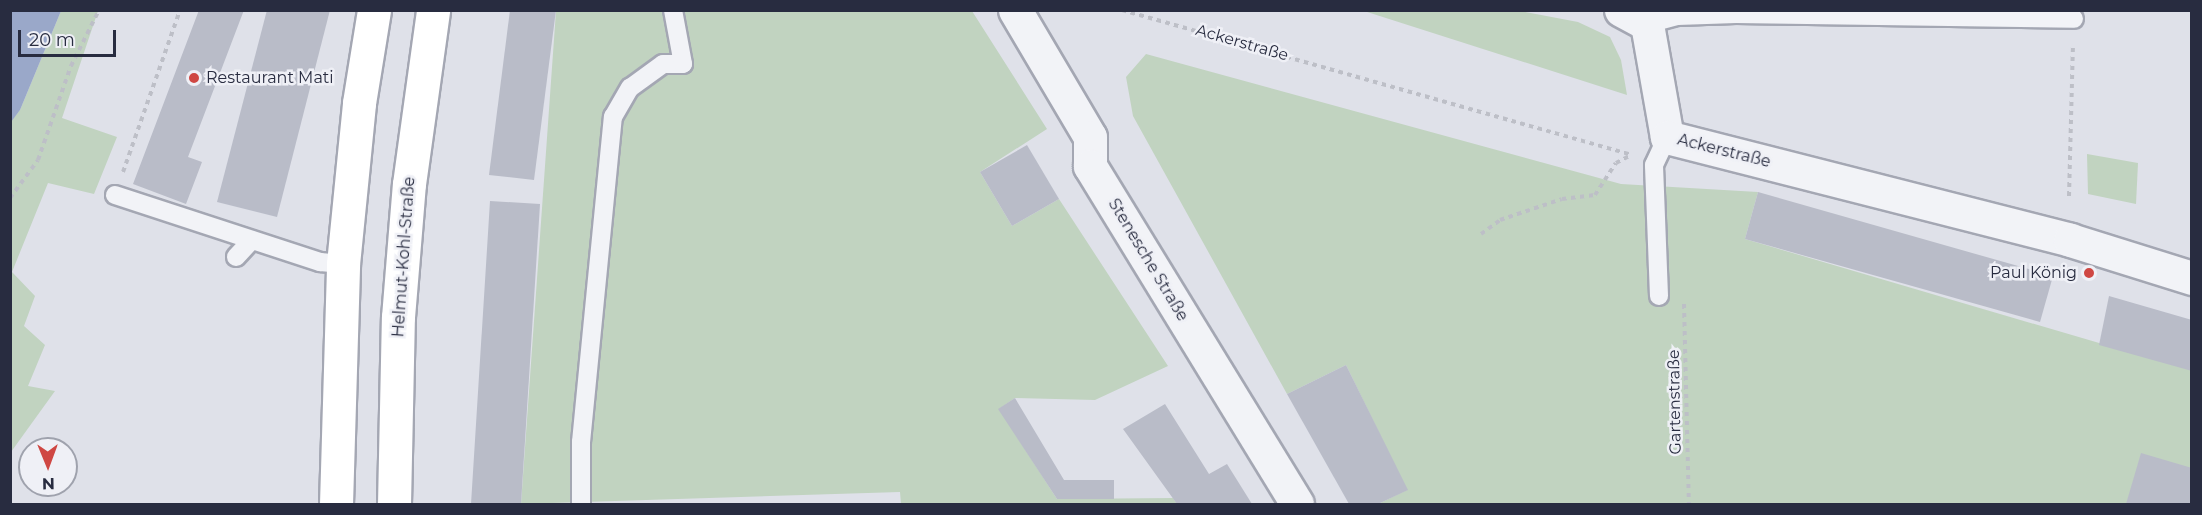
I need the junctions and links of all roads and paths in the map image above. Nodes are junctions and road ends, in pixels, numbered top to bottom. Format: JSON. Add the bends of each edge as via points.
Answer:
{"nodes":[{"id":1,"x":99,"y":10,"type":"edge"},
{"id":2,"x":180,"y":10,"type":"edge"},
{"id":3,"x":374,"y":10,"type":"edge"},
{"id":4,"x":433,"y":10,"type":"edge"},
{"id":5,"x":674,"y":10,"type":"edge"},
{"id":6,"x":1015,"y":10,"type":"edge"},
{"id":7,"x":1122,"y":10,"type":"edge"},
{"id":8,"x":1634,"y":17,"type":"edge"},
{"id":9,"x":2074,"y":19,"type":"joint"},
{"id":10,"x":1667,"y":137,"type":"junction"},
{"id":11,"x":1632,"y":155,"type":"junction"},
{"id":12,"x":115,"y":195,"type":"joint"},
{"id":13,"x":2069,"y":196,"type":"dead end"},
{"id":14,"x":10,"y":198,"type":"edge"},
{"id":15,"x":1481,"y":234,"type":"dead end"},
{"id":16,"x":252,"y":240,"type":"junction"},
{"id":17,"x":236,"y":257,"type":"dead end"},
{"id":18,"x":343,"y":264,"type":"junction"},
{"id":19,"x":2192,"y":278,"type":"edge"},
{"id":20,"x":1659,"y":296,"type":"dead end"},
{"id":21,"x":1684,"y":299,"type":"dead end"},
{"id":22,"x":336,"y":504,"type":"edge"},
{"id":23,"x":394,"y":504,"type":"edge"},
{"id":24,"x":581,"y":504,"type":"edge"},
{"id":25,"x":1297,"y":504,"type":"edge"},
{"id":26,"x":1689,"y":504,"type":"edge"}],
"edges":[{"from":1,"to":14,"type":"path","via":[[71,66],[38,160]]},
{"from":2,"to":12,"type":"path"},
{"from":3,"to":18,"type":"main road","via":[[359,103]]},
{"from":4,"to":23,"type":"main road","name":"Helmut-Kohl-Straße","via":[[409,184],[398,317]]},
{"from":5,"to":24,"type":"lane","via":[[683,64],[663,64],[630,88],[613,117],[581,442]]},
{"from":6,"to":25,"type":"street","name":"Stenesche Straße","via":[[1090,137],[1090,166]]},
{"from":7,"to":11,"type":"path","name":"Ackerstraße"},
{"from":8,"to":9,"type":"lane","via":[[1736,14]]},
{"from":8,"to":10,"type":"street"},
{"from":9,"to":13,"type":"path"},
{"from":10,"to":11,"type":"path","name":"Ackerstraße"},
{"from":10,"to":19,"type":"street","name":"Ackerstraße","via":[[2070,240]]},
{"from":10,"to":20,"type":"lane","via":[[1654,165]]},
{"from":11,"to":15,"type":"path","via":[[1616,163],[1594,195],[1562,199],[1511,217]]},
{"from":12,"to":16,"type":"lane"},
{"from":16,"to":17,"type":"lane"},
{"from":16,"to":18,"type":"lane","via":[[320,262]]},
{"from":18,"to":22,"type":"main road"},
{"from":21,"to":26,"type":"path","name":"Gartenstraße"}]}
